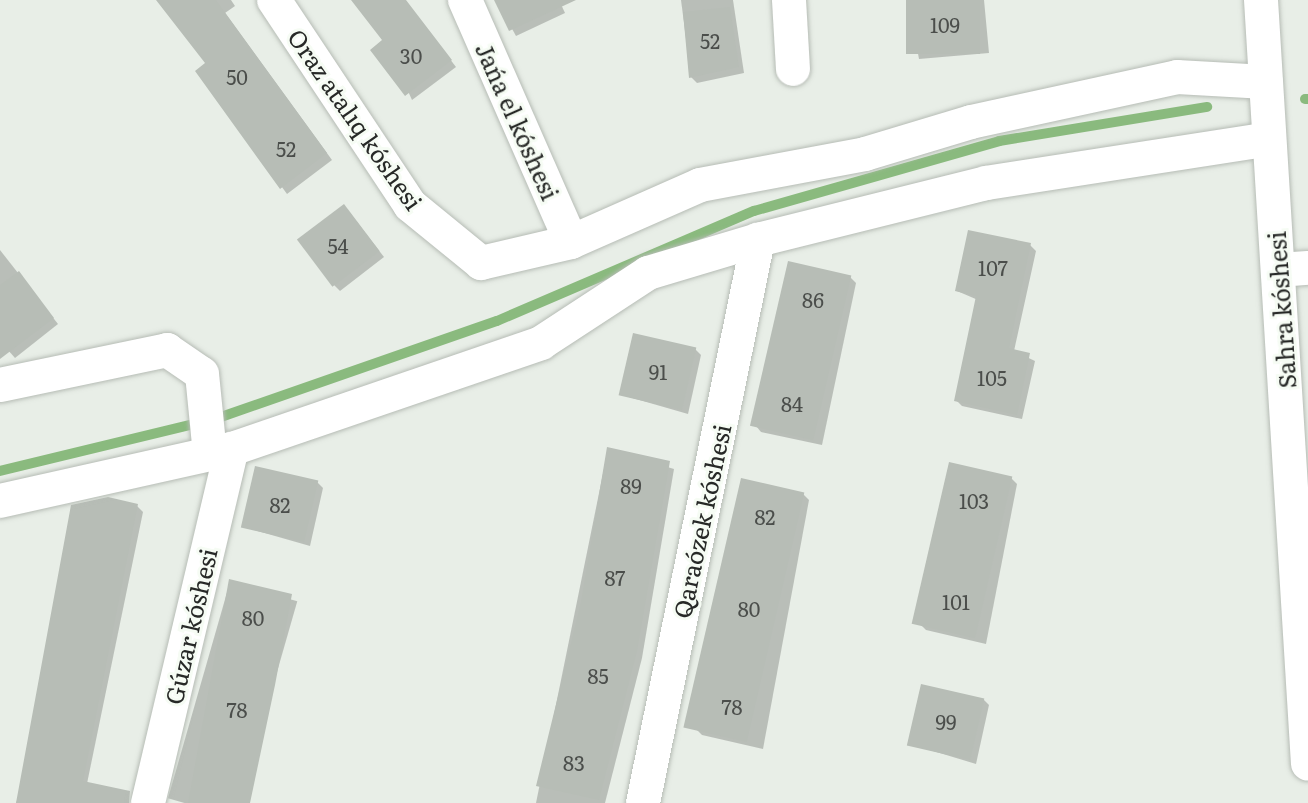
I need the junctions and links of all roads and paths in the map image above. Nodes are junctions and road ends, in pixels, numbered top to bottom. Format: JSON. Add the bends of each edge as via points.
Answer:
{"nodes":[{"id":1,"x":274,"y":0,"type":"edge"},
{"id":2,"x":465,"y":0,"type":"edge"},
{"id":3,"x":789,"y":0,"type":"edge"},
{"id":4,"x":1261,"y":0,"type":"edge"},
{"id":5,"x":793,"y":69,"type":"dead end"},
{"id":6,"x":1266,"y":82,"type":"junction"},
{"id":7,"x":1269,"y":139,"type":"junction"},
{"id":8,"x":758,"y":240,"type":"junction"},
{"id":9,"x":571,"y":242,"type":"junction"},
{"id":10,"x":1293,"y":269,"type":"edge"},
{"id":11,"x":0,"y":385,"type":"edge"},
{"id":12,"x":221,"y":452,"type":"junction"},
{"id":13,"x":0,"y":501,"type":"edge"},
{"id":14,"x":1305,"y":658,"type":"edge"},
{"id":15,"x":1308,"y":764,"type":"edge"},
{"id":16,"x":148,"y":803,"type":"edge"},
{"id":17,"x":643,"y":803,"type":"edge"}],
"edges":[{"from":1,"to":9,"type":"street","name":"Oraz atalıq kóshesi","via":[[410,205],[481,263]]},
{"from":2,"to":9,"type":"street","name":"Jańa el kóshesi"},
{"from":3,"to":5,"type":"street"},
{"from":4,"to":6,"type":"street","name":"Sahra kóshesi"},
{"from":6,"to":7,"type":"street","name":"Sahra kóshesi"},
{"from":6,"to":9,"type":"street","via":[[1177,77],[971,122],[865,154],[700,185]]},
{"from":7,"to":8,"type":"street","via":[[986,183]]},
{"from":7,"to":10,"type":"street","name":"Sahra kóshesi"},
{"from":8,"to":12,"type":"street","via":[[648,273],[541,343]]},
{"from":8,"to":17,"type":"street","name":"Qaraózek kóshesi"},
{"from":10,"to":14,"type":"street","name":"Sahra kóshesi"},
{"from":11,"to":12,"type":"street","name":"Gúzar kóshesi","via":[[167,350],[202,374]]},
{"from":12,"to":13,"type":"street"},
{"from":12,"to":16,"type":"street","name":"Gúzar kóshesi"},
{"from":14,"to":15,"type":"street","name":"Sahra kóshesi"}]}
